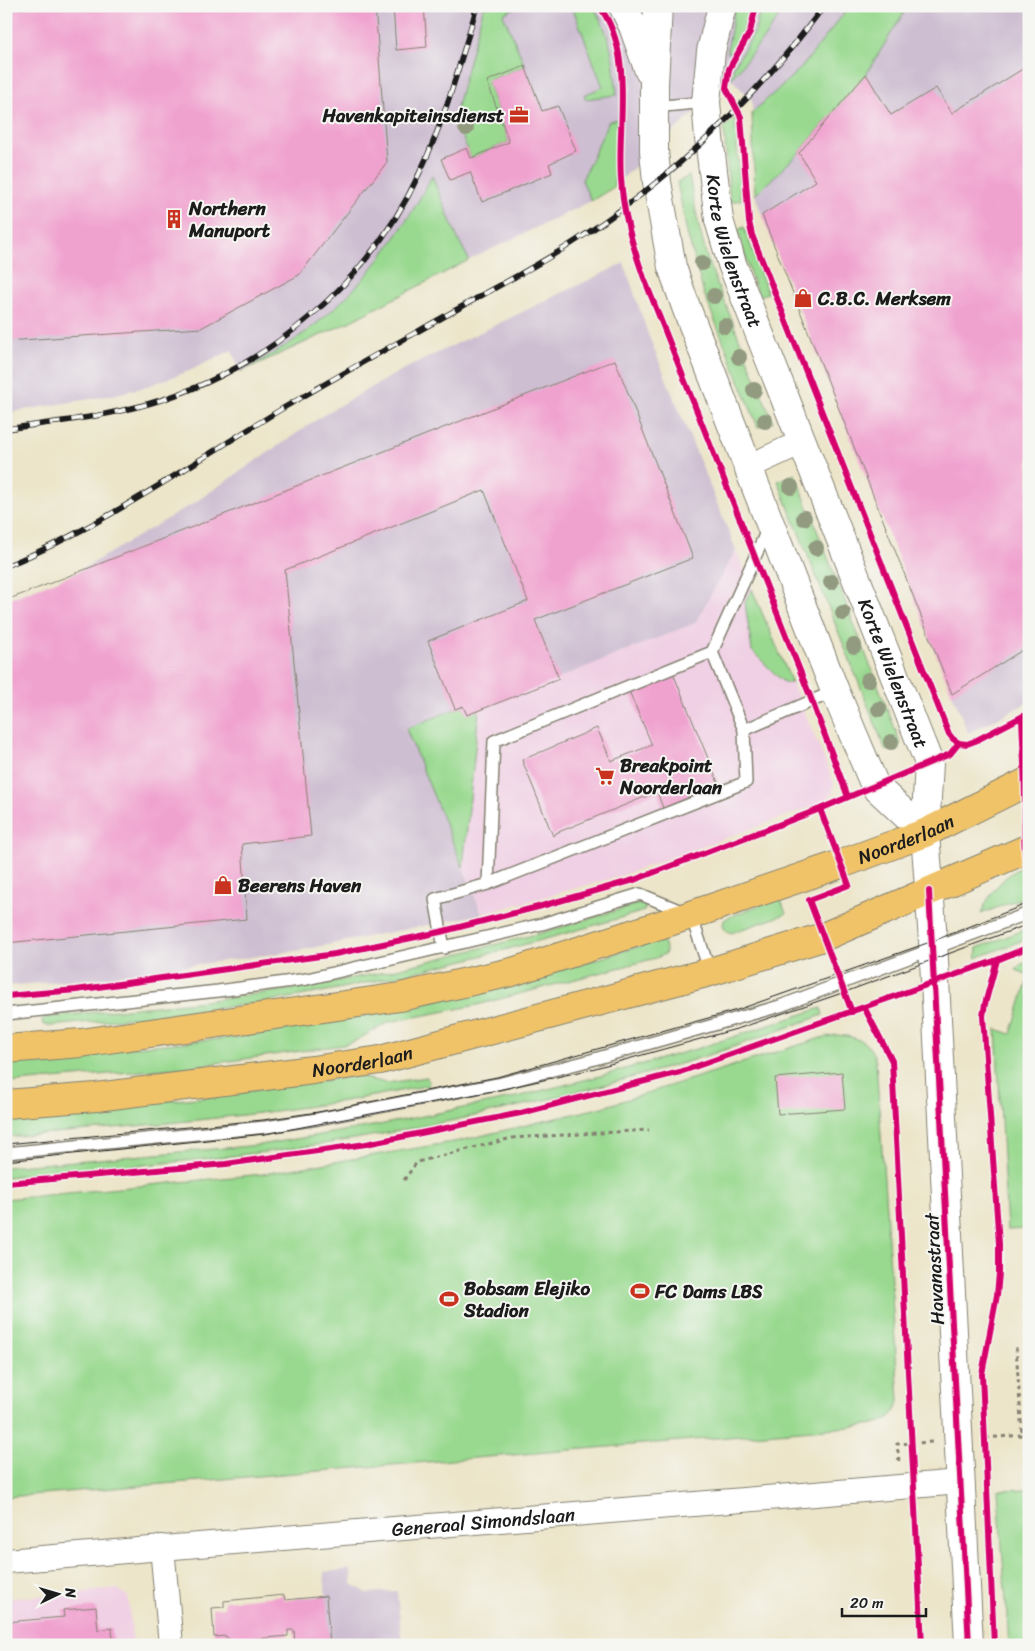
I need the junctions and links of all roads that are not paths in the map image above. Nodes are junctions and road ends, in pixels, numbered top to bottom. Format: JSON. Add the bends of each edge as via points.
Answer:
{"nodes":[{"id":1,"x":623,"y":6,"type":"edge"},
{"id":2,"x":658,"y":6,"type":"edge"},
{"id":3,"x":704,"y":6,"type":"edge"},
{"id":4,"x":722,"y":6,"type":"edge"},
{"id":5,"x":710,"y":51,"type":"junction"},
{"id":6,"x":654,"y":95,"type":"junction"},
{"id":7,"x":706,"y":102,"type":"junction"},
{"id":8,"x":802,"y":442,"type":"junction"},
{"id":9,"x":748,"y":467,"type":"junction"},
{"id":10,"x":770,"y":525,"type":"junction"},
{"id":11,"x":712,"y":652,"type":"junction"},
{"id":12,"x":835,"y":691,"type":"junction"},
{"id":13,"x":744,"y":730,"type":"junction"},
{"id":14,"x":1029,"y":781,"type":"edge"},
{"id":15,"x":925,"y":833,"type":"junction"},
{"id":16,"x":1029,"y":848,"type":"edge"},
{"id":17,"x":488,"y":884,"type":"junction"},
{"id":18,"x":929,"y":891,"type":"junction"},
{"id":19,"x":1029,"y":913,"type":"edge"},
{"id":20,"x":691,"y":915,"type":"junction"},
{"id":21,"x":444,"y":948,"type":"junction"},
{"id":22,"x":933,"y":949,"type":"junction"},
{"id":23,"x":710,"y":972,"type":"junction"},
{"id":24,"x":6,"y":1014,"type":"edge"},
{"id":25,"x":6,"y":1049,"type":"edge"},
{"id":26,"x":6,"y":1104,"type":"edge"},
{"id":27,"x":6,"y":1153,"type":"edge"},
{"id":28,"x":960,"y":1482,"type":"junction"},
{"id":29,"x":162,"y":1547,"type":"junction"},
{"id":30,"x":6,"y":1561,"type":"edge"},
{"id":31,"x":170,"y":1645,"type":"edge"},
{"id":32,"x":969,"y":1645,"type":"edge"}],
"edges":[{"from":1,"to":6,"type":"street","via":[[633,26]]},
{"from":2,"to":6,"type":"street"},
{"from":3,"to":5,"type":"street","name":"Korte Wielenstraat"},
{"from":4,"to":5,"type":"street","name":"Korte Wielenstraat"},
{"from":5,"to":7,"type":"street","name":"Korte Wielenstraat"},
{"from":6,"to":7,"type":"lane"},
{"from":6,"to":9,"type":"street","via":[[657,182],[672,267]]},
{"from":7,"to":8,"type":"street","name":"Korte Wielenstraat","via":[[720,227]]},
{"from":8,"to":9,"type":"street"},
{"from":8,"to":15,"type":"street","name":"Korte Wielenstraat","via":[[929,763]]},
{"from":9,"to":10,"type":"street"},
{"from":10,"to":11,"type":"lane"},
{"from":10,"to":12,"type":"street"},
{"from":11,"to":13,"type":"lane"},
{"from":11,"to":17,"type":"lane","via":[[494,741]]},
{"from":12,"to":13,"type":"lane"},
{"from":12,"to":15,"type":"street","via":[[875,786]]},
{"from":13,"to":17,"type":"lane","via":[[746,782]]},
{"from":14,"to":15,"type":"main road","name":"Noorderlaan"},
{"from":15,"to":18,"type":"street","name":"Korte Wielenstraat"},
{"from":15,"to":20,"type":"main road","name":"Noorderlaan"},
{"from":16,"to":18,"type":"main road","name":"Noorderlaan"},
{"from":17,"to":21,"type":"lane","via":[[435,899]]},
{"from":18,"to":22,"type":"street","name":"Havanastraat"},
{"from":18,"to":23,"type":"main road","name":"Noorderlaan","via":[[823,937]]},
{"from":19,"to":22,"type":"lane"},
{"from":20,"to":21,"type":"lane","via":[[640,894],[542,924]]},
{"from":20,"to":23,"type":"lane"},
{"from":20,"to":25,"type":"main road","name":"Noorderlaan","via":[[512,972],[400,997],[82,1042]]},
{"from":21,"to":24,"type":"lane","via":[[307,979]]},
{"from":22,"to":27,"type":"lane","via":[[772,1008],[498,1084],[266,1127]]},
{"from":22,"to":28,"type":"street","name":"Havanastraat"},
{"from":23,"to":26,"type":"main road","name":"Noorderlaan","via":[[380,1060],[106,1096]]},
{"from":28,"to":29,"type":"street","name":"Generaal Simondslaan"},
{"from":28,"to":32,"type":"street","name":"Havanastraat"},
{"from":29,"to":30,"type":"street","name":"Generaal Simondslaan"},
{"from":29,"to":31,"type":"street"}]}
